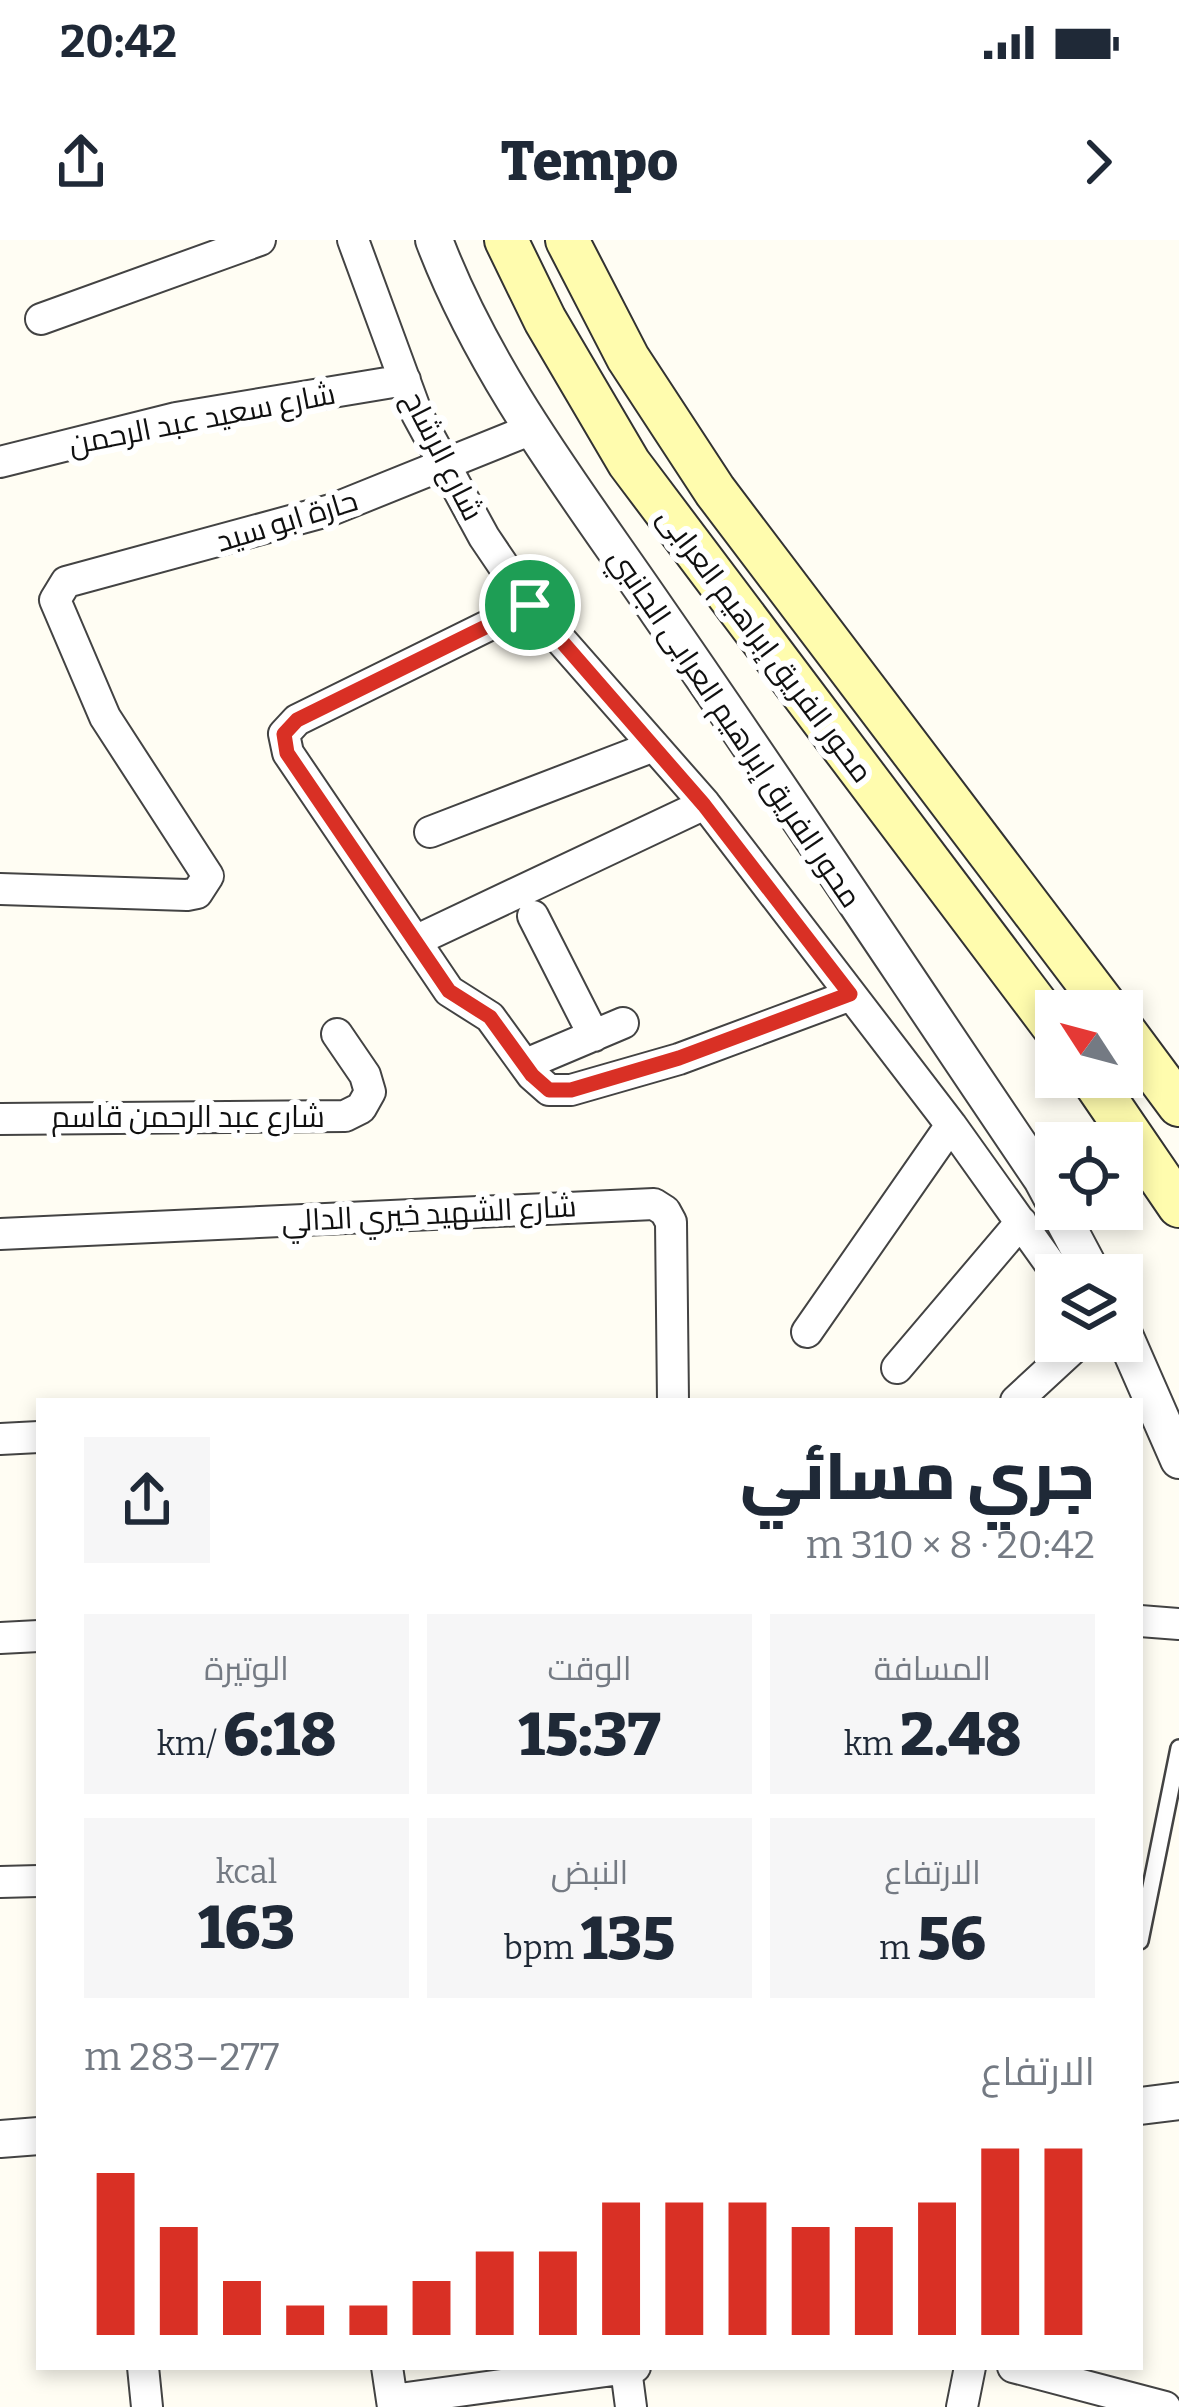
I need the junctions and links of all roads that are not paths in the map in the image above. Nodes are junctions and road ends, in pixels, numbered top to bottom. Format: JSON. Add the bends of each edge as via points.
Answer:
{"nodes":[{"id":1,"x":260,"y":240,"type":"edge"},
{"id":2,"x":353,"y":240,"type":"edge"},
{"id":3,"x":434,"y":240,"type":"edge"},
{"id":4,"x":506,"y":240,"type":"edge"},
{"id":5,"x":567,"y":240,"type":"edge"},
{"id":6,"x":214,"y":248,"type":"edge"},
{"id":7,"x":41,"y":319,"type":"dead end"},
{"id":8,"x":405,"y":380,"type":"junction"},
{"id":9,"x":532,"y":428,"type":"junction"},
{"id":10,"x":0,"y":462,"type":"edge"},
{"id":11,"x":442,"y":464,"type":"junction"},
{"id":12,"x":530,"y":605,"type":"junction"},
{"id":13,"x":654,"y":746,"type":"junction"},
{"id":14,"x":704,"y":805,"type":"junction"},
{"id":15,"x":430,"y":832,"type":"dead end"},
{"id":16,"x":0,"y":889,"type":"edge"},
{"id":17,"x":533,"y":916,"type":"dead end"},
{"id":18,"x":415,"y":941,"type":"junction"},
{"id":19,"x":1093,"y":990,"type":"edge"},
{"id":20,"x":850,"y":994,"type":"junction"},
{"id":21,"x":1035,"y":1002,"type":"edge"},
{"id":22,"x":337,"y":1034,"type":"dead end"},
{"id":23,"x":1143,"y":1056,"type":"edge"},
{"id":24,"x":526,"y":1064,"type":"junction"},
{"id":25,"x":1105,"y":1098,"type":"edge"},
{"id":26,"x":1179,"y":1105,"type":"edge"},
{"id":27,"x":0,"y":1119,"type":"edge"},
{"id":28,"x":951,"y":1125,"type":"junction"},
{"id":29,"x":1035,"y":1172,"type":"edge"},
{"id":30,"x":1179,"y":1206,"type":"edge"},
{"id":31,"x":1022,"y":1222,"type":"junction"},
{"id":32,"x":0,"y":1234,"type":"edge"},
{"id":33,"x":1044,"y":1254,"type":"edge"},
{"id":34,"x":807,"y":1332,"type":"dead end"},
{"id":35,"x":1058,"y":1362,"type":"edge"},
{"id":36,"x":1136,"y":1362,"type":"edge"},
{"id":37,"x":897,"y":1368,"type":"dead end"},
{"id":38,"x":673,"y":1398,"type":"edge"},
{"id":39,"x":1019,"y":1398,"type":"edge"},
{"id":40,"x":36,"y":1437,"type":"edge"},
{"id":41,"x":0,"y":1439,"type":"edge"},
{"id":42,"x":1179,"y":1460,"type":"edge"},
{"id":43,"x":1143,"y":1621,"type":"edge"},
{"id":44,"x":1179,"y":1624,"type":"edge"},
{"id":45,"x":36,"y":1636,"type":"edge"},
{"id":46,"x":0,"y":1638,"type":"edge"},
{"id":47,"x":1179,"y":1748,"type":"edge"},
{"id":48,"x":1159,"y":1847,"type":"junction"},
{"id":49,"x":1179,"y":1854,"type":"edge"},
{"id":50,"x":36,"y":1881,"type":"edge"},
{"id":51,"x":0,"y":1882,"type":"edge"},
{"id":52,"x":1143,"y":1926,"type":"edge"},
{"id":53,"x":1178,"y":2096,"type":"edge"},
{"id":54,"x":1143,"y":2105,"type":"edge"},
{"id":55,"x":36,"y":2136,"type":"edge"},
{"id":56,"x":0,"y":2139,"type":"edge"},
{"id":57,"x":143,"y":2370,"type":"edge"},
{"id":58,"x":388,"y":2370,"type":"edge"},
{"id":59,"x":613,"y":2370,"type":"edge"},
{"id":60,"x":626,"y":2370,"type":"edge"},
{"id":61,"x":970,"y":2370,"type":"edge"},
{"id":62,"x":1024,"y":2370,"type":"edge"},
{"id":63,"x":393,"y":2403,"type":"edge"},
{"id":64,"x":970,"y":2405,"type":"edge"},
{"id":65,"x":147,"y":2407,"type":"edge"},
{"id":66,"x":631,"y":2407,"type":"edge"},
{"id":67,"x":1165,"y":2407,"type":"edge"}],
"edges":[{"from":1,"to":6,"type":"street"},
{"from":2,"to":8,"type":"street","name":"شارع الرشاح"},
{"from":3,"to":9,"type":"street","name":"محور الفريق إبراهيم العرابى الجانبي"},
{"from":4,"to":21,"type":"main road","name":"محور الفريق إبراهيم العرابى","via":[[585,392],[653,497]]},
{"from":5,"to":19,"type":"main road","name":"محور الفريق إبراهيم العرابى","via":[[628,358],[715,491]]},
{"from":6,"to":7,"type":"street"},
{"from":8,"to":10,"type":"street","name":"شارع سعيد عبد الرحمن","via":[[176,418]]},
{"from":8,"to":11,"type":"street","name":"شارع الرشاح"},
{"from":9,"to":11,"type":"street","name":"حارة ابو سيد"},
{"from":9,"to":29,"type":"street","name":"محور الفريق إبراهيم العرابى الجانبي"},
{"from":11,"to":12,"type":"street","name":"شارع الرشاح"},
{"from":11,"to":16,"type":"street","name":"حارة ابو سيد","via":[[273,529],[66,582],[58,610],[119,743],[208,876],[188,895]]},
{"from":12,"to":13,"type":"street","name":"شارع الرشاح"},
{"from":12,"to":18,"type":"street","via":[[297,720],[284,734],[287,753]]},
{"from":13,"to":14,"type":"street","name":"شارع الرشاح"},
{"from":13,"to":15,"type":"street"},
{"from":14,"to":18,"type":"street"},
{"from":14,"to":20,"type":"street","name":"شارع الرشاح"},
{"from":17,"to":24,"type":"street","via":[[609,1029]]},
{"from":18,"to":24,"type":"street","via":[[449,991],[490,1017]]},
{"from":20,"to":24,"type":"street","via":[[561,1092],[540,1084]]},
{"from":20,"to":28,"type":"street","name":"شارع الرشاح"},
{"from":22,"to":27,"type":"street","name":"شارع عبد الرحمن قاسم","via":[[370,1092],[345,1116]]},
{"from":23,"to":26,"type":"main road"},
{"from":25,"to":30,"type":"main road"},
{"from":28,"to":31,"type":"street","name":"شارع الرشاح"},
{"from":28,"to":34,"type":"street"},
{"from":31,"to":33,"type":"street","name":"شارع الرشاح"},
{"from":31,"to":37,"type":"street"},
{"from":32,"to":38,"type":"street","name":"شارع الشهيد خيري الدالي","via":[[654,1204],[671,1222]]},
{"from":35,"to":39,"type":"street"},
{"from":36,"to":42,"type":"street"},
{"from":40,"to":41,"type":"street"},
{"from":43,"to":44,"type":"street"},
{"from":45,"to":46,"type":"street"},
{"from":47,"to":48,"type":"lane"},
{"from":48,"to":49,"type":"lane"},
{"from":48,"to":52,"type":"lane"},
{"from":50,"to":51,"type":"street"},
{"from":53,"to":54,"type":"street"},
{"from":55,"to":56,"type":"street"},
{"from":57,"to":65,"type":"street"},
{"from":58,"to":63,"type":"street"},
{"from":59,"to":63,"type":"street"},
{"from":60,"to":66,"type":"street"},
{"from":61,"to":64,"type":"street"},
{"from":62,"to":67,"type":"street"}]}
